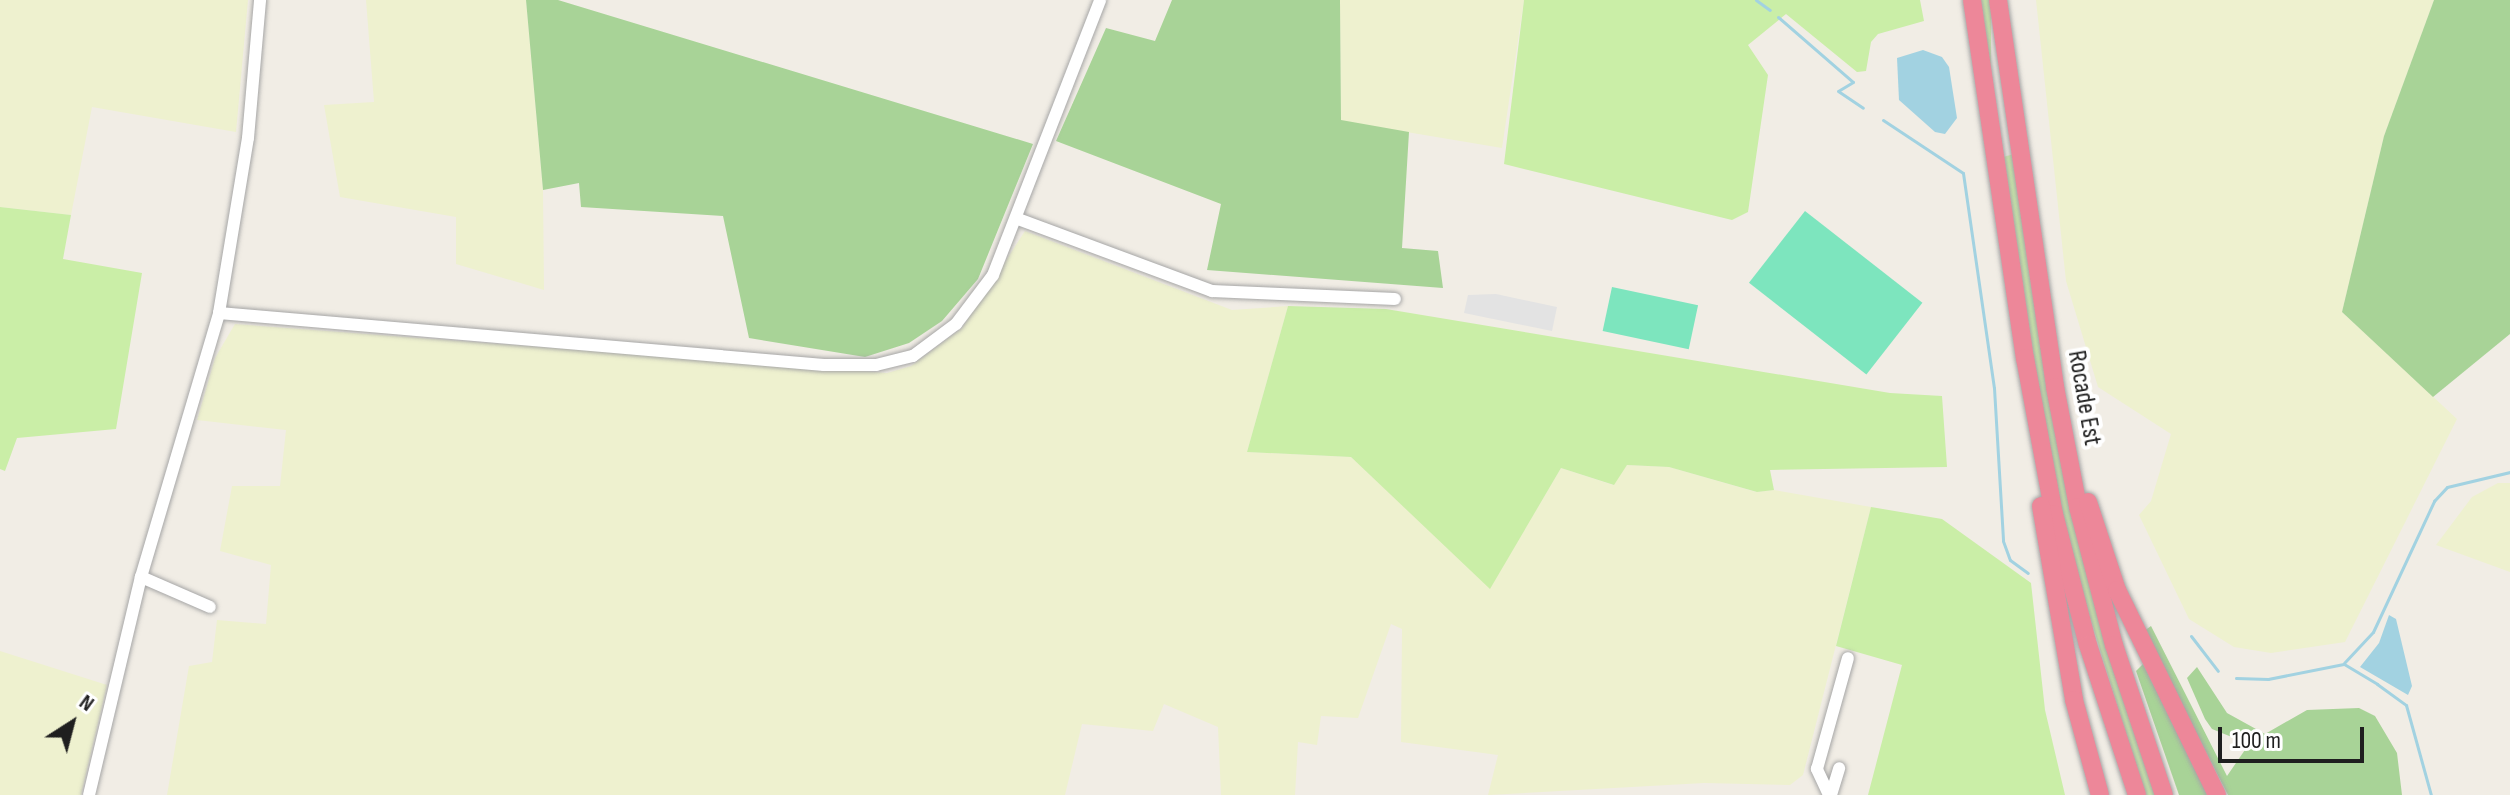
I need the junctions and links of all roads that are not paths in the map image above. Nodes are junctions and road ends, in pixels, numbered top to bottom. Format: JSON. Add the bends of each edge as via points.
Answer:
{"nodes":[{"id":1,"x":260,"y":0,"type":"edge"},
{"id":2,"x":1100,"y":0,"type":"edge"},
{"id":3,"x":1972,"y":0,"type":"edge"},
{"id":4,"x":1998,"y":0,"type":"edge"},
{"id":5,"x":1018,"y":219,"type":"junction"},
{"id":6,"x":1395,"y":299,"type":"dead end"},
{"id":7,"x":219,"y":313,"type":"junction"},
{"id":8,"x":2055,"y":387,"type":"junction"},
{"id":9,"x":2033,"y":410,"type":"junction"},
{"id":10,"x":141,"y":577,"type":"junction"},
{"id":11,"x":210,"y":607,"type":"dead end"},
{"id":12,"x":1848,"y":658,"type":"dead end"},
{"id":13,"x":1839,"y":768,"type":"dead end"},
{"id":14,"x":89,"y":795,"type":"edge"},
{"id":15,"x":1830,"y":795,"type":"edge"},
{"id":16,"x":2100,"y":795,"type":"edge"},
{"id":17,"x":2137,"y":795,"type":"edge"},
{"id":18,"x":2164,"y":795,"type":"edge"},
{"id":19,"x":2217,"y":795,"type":"edge"}],
"edges":[{"from":1,"to":7,"type":"street","via":[[248,138]]},
{"from":2,"to":5,"type":"street"},
{"from":3,"to":9,"type":"highway","name":"Rocade Est"},
{"from":4,"to":8,"type":"highway","name":"Rocade Est"},
{"from":5,"to":6,"type":"street","via":[[1212,291]]},
{"from":5,"to":7,"type":"street","via":[[993,275],[967,313],[923,351],[876,365],[812,364]]},
{"from":7,"to":10,"type":"street"},
{"from":8,"to":18,"type":"highway","name":"Rocade Est","via":[[2092,568]]},
{"from":8,"to":19,"type":"highway","via":[[2066,408],[2112,579]]},
{"from":9,"to":16,"type":"highway","via":[[2028,424],[2063,648]]},
{"from":9,"to":17,"type":"highway","name":"Rocade Est","via":[[2077,608]]},
{"from":10,"to":11,"type":"street"},
{"from":10,"to":14,"type":"street"},
{"from":12,"to":15,"type":"street","via":[[1817,769]]},
{"from":13,"to":15,"type":"street"}]}
